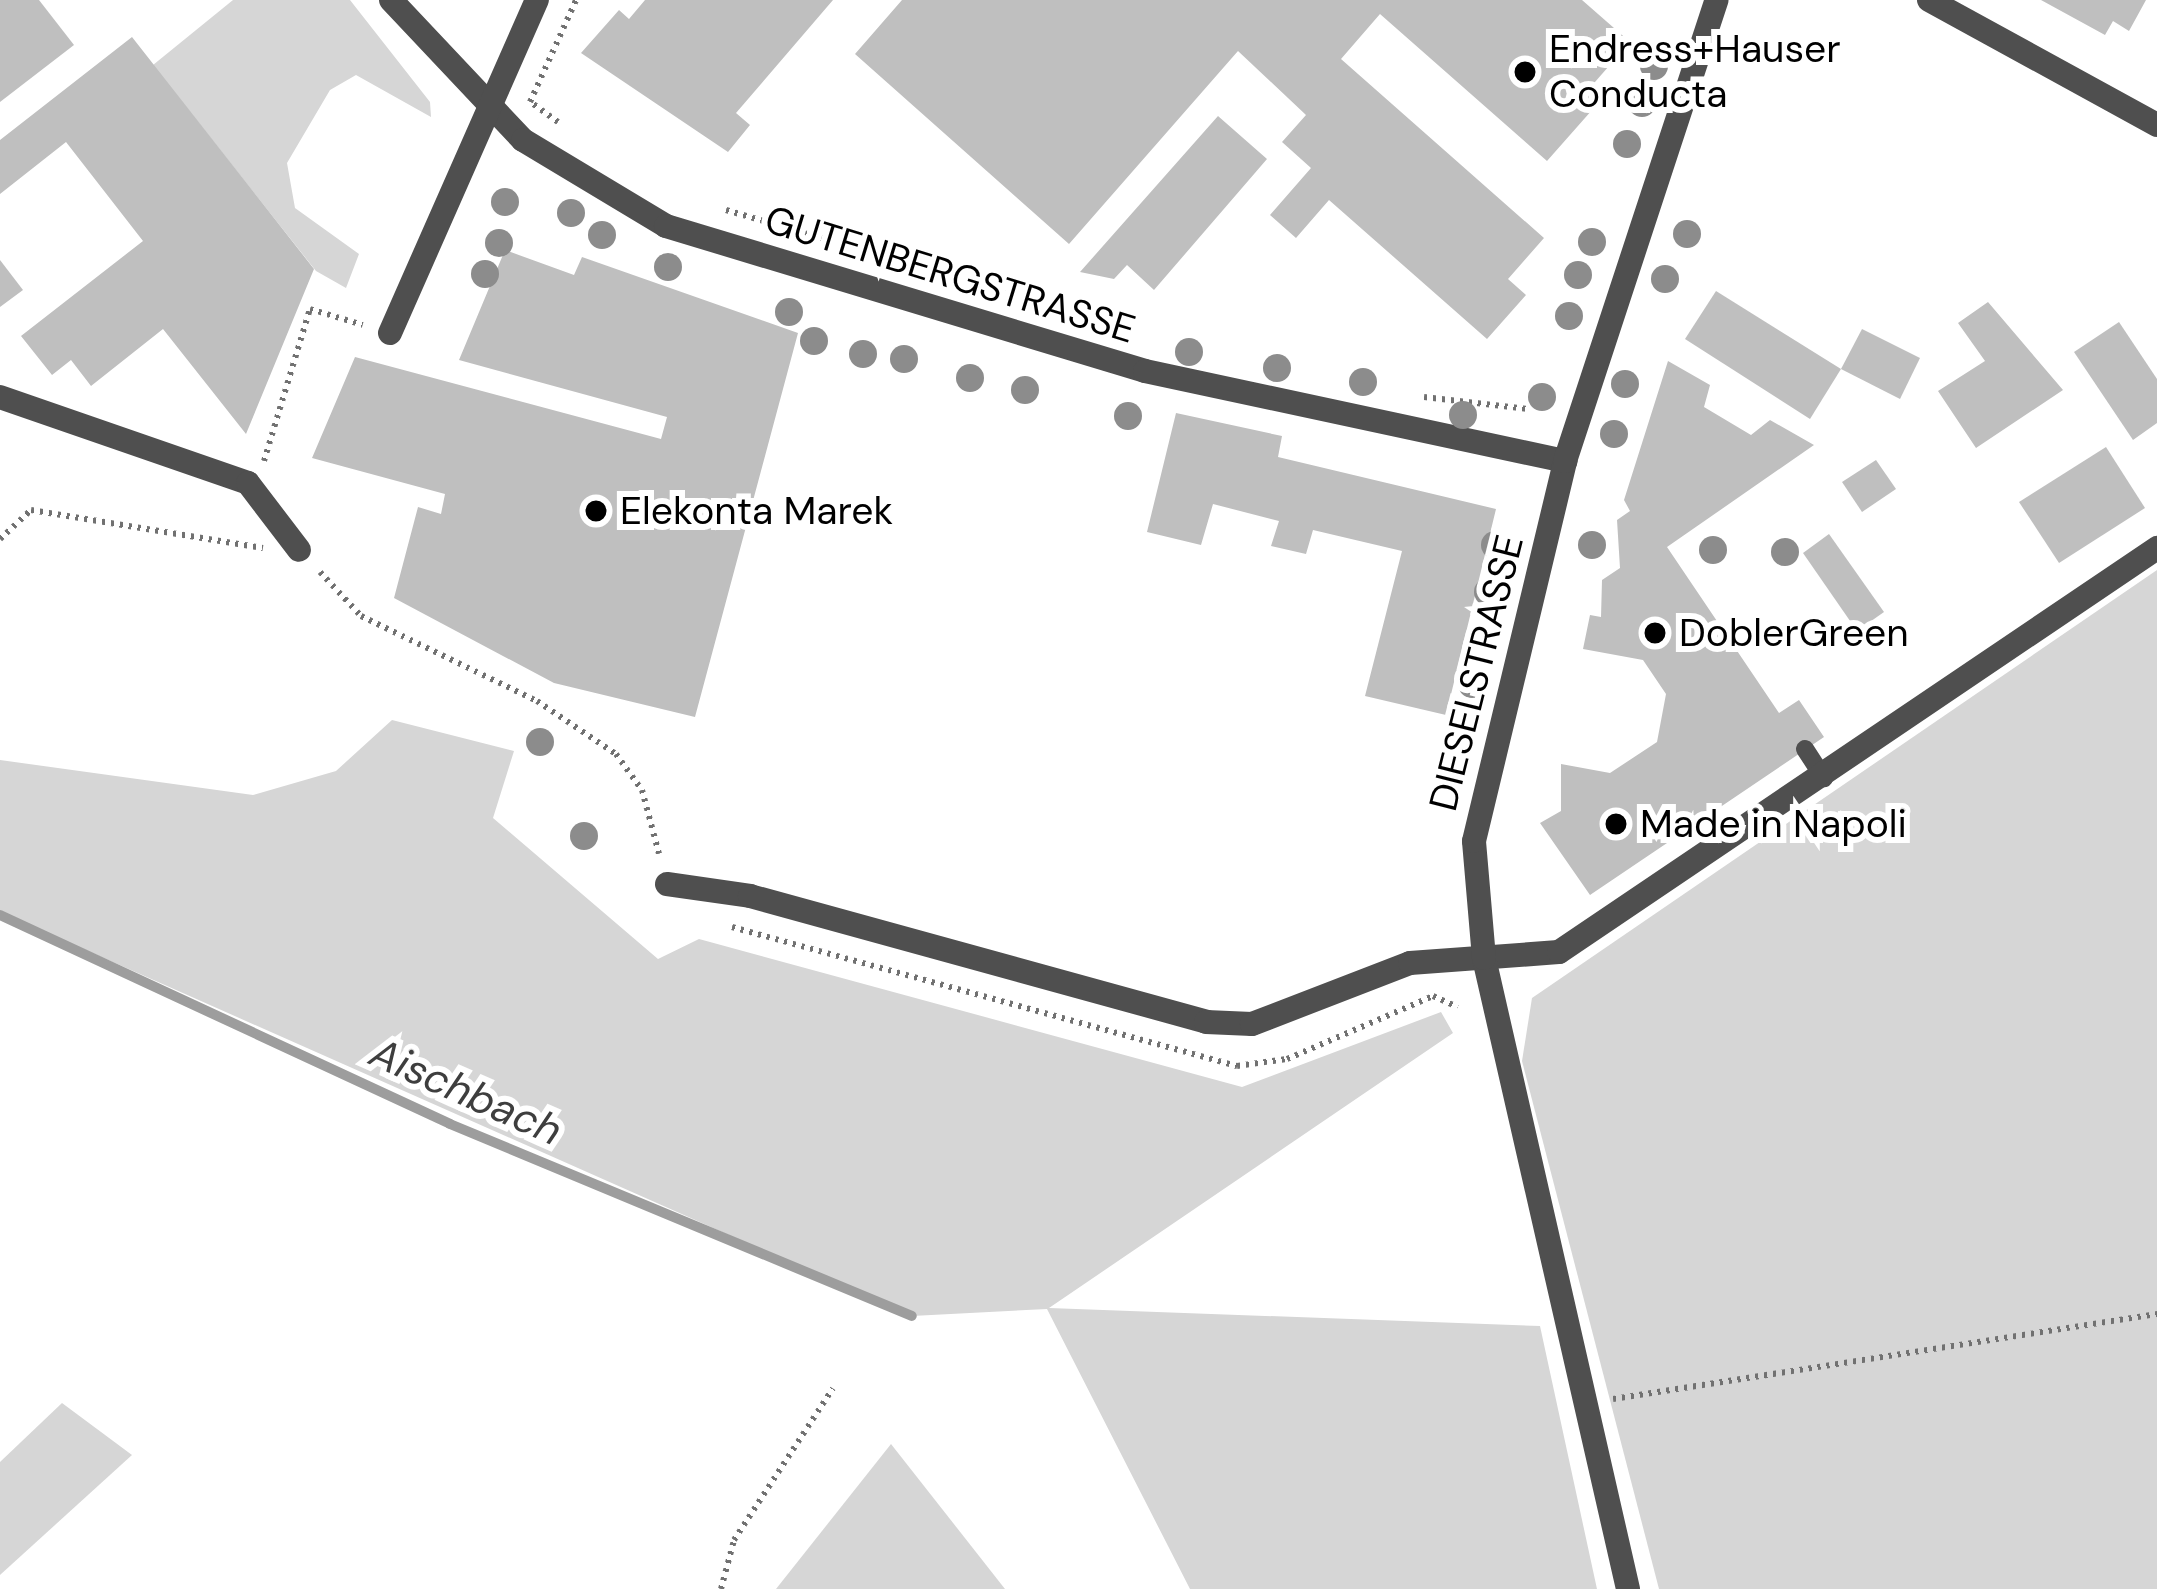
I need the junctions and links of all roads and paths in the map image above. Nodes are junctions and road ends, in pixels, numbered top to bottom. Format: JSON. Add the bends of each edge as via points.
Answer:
{"nodes":[{"id":1,"x":391,"y":0,"type":"edge"},
{"id":2,"x":537,"y":0,"type":"edge"},
{"id":3,"x":576,"y":0,"type":"edge"},
{"id":4,"x":1718,"y":0,"type":"edge"},
{"id":5,"x":1929,"y":0,"type":"edge"},
{"id":6,"x":489,"y":108,"type":"junction"},
{"id":7,"x":2157,"y":125,"type":"edge"},
{"id":8,"x":575,"y":134,"type":"dead end"},
{"id":9,"x":708,"y":208,"type":"dead end"},
{"id":10,"x":862,"y":252,"type":"dead end"},
{"id":11,"x":884,"y":257,"type":"dead end"},
{"id":12,"x":1076,"y":317,"type":"dead end"},
{"id":13,"x":390,"y":333,"type":"joint"},
{"id":14,"x":1415,"y":395,"type":"dead end"},
{"id":15,"x":0,"y":397,"type":"edge"},
{"id":16,"x":1527,"y":409,"type":"dead end"},
{"id":17,"x":1565,"y":461,"type":"junction"},
{"id":18,"x":248,"y":483,"type":"junction"},
{"id":19,"x":0,"y":539,"type":"edge"},
{"id":20,"x":2157,"y":548,"type":"edge"},
{"id":21,"x":299,"y":550,"type":"junction"},
{"id":22,"x":1805,"y":749,"type":"dead end"},
{"id":23,"x":1824,"y":778,"type":"junction"},
{"id":24,"x":667,"y":884,"type":"joint"},
{"id":25,"x":1484,"y":958,"type":"junction"},
{"id":26,"x":2157,"y":1315,"type":"edge"},
{"id":27,"x":833,"y":1388,"type":"dead end"},
{"id":28,"x":1586,"y":1403,"type":"junction"},
{"id":29,"x":721,"y":1589,"type":"edge"},
{"id":30,"x":1628,"y":1589,"type":"edge"}],
"edges":[{"from":1,"to":6,"type":"street","name":"GUTENBERGSTRASSE"},
{"from":2,"to":6,"type":"street"},
{"from":3,"to":8,"type":"path","via":[[530,102]]},
{"from":4,"to":17,"type":"street","name":"DIESELSTRASSE"},
{"from":5,"to":7,"type":"street"},
{"from":6,"to":13,"type":"street"},
{"from":6,"to":17,"type":"street","name":"GUTENBERGSTRASSE","via":[[602,190],[730,247],[1145,371]]},
{"from":9,"to":10,"type":"path","via":[[765,214]]},
{"from":11,"to":12,"type":"path"},
{"from":13,"to":18,"type":"path","via":[[310,309],[262,468]]},
{"from":14,"to":16,"type":"path"},
{"from":15,"to":18,"type":"street"},
{"from":17,"to":25,"type":"street","name":"DIESELSTRASSE","via":[[1474,841]]},
{"from":18,"to":21,"type":"street"},
{"from":19,"to":21,"type":"path","via":[[31,510]]},
{"from":20,"to":23,"type":"street"},
{"from":21,"to":24,"type":"path","via":[[361,616],[575,725],[642,790]]},
{"from":22,"to":23,"type":"lane"},
{"from":23,"to":25,"type":"street","via":[[1559,952]]},
{"from":24,"to":25,"type":"street","via":[[750,896],[1206,1022],[1252,1024],[1410,963]]},
{"from":25,"to":28,"type":"street","name":"DIESELSTRASSE"},
{"from":26,"to":28,"type":"path"},
{"from":27,"to":29,"type":"path","via":[[734,1540]]},
{"from":28,"to":30,"type":"street","name":"DIESELSTRASSE"}]}
